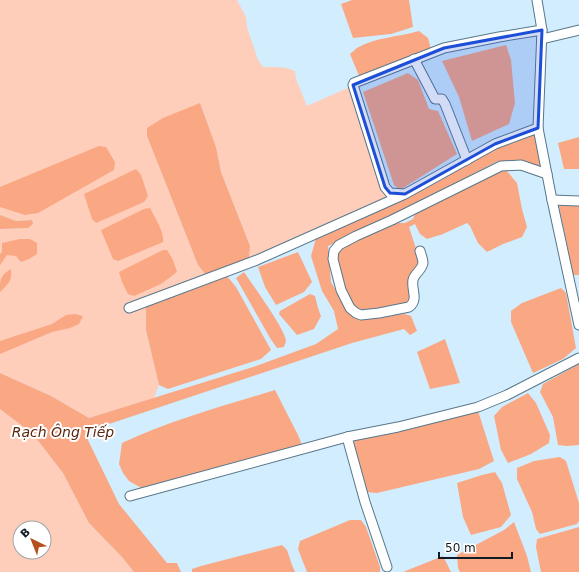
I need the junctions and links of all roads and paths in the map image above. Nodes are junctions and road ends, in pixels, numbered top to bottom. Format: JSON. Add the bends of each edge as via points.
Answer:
{"nodes":[{"id":1,"x":537,"y":0,"type":"edge"},
{"id":2,"x":579,"y":30,"type":"edge"},
{"id":3,"x":542,"y":35,"type":"junction"},
{"id":4,"x":414,"y":59,"type":"junction"},
{"id":5,"x":538,"y":128,"type":"junction"},
{"id":6,"x":467,"y":160,"type":"junction"},
{"id":7,"x":547,"y":174,"type":"junction"},
{"id":8,"x":405,"y":194,"type":"junction"},
{"id":9,"x":552,"y":200,"type":"junction"},
{"id":10,"x":579,"y":201,"type":"edge"},
{"id":11,"x":420,"y":251,"type":"dead end"},
{"id":12,"x":129,"y":308,"type":"dead end"},
{"id":13,"x":579,"y":325,"type":"edge"},
{"id":14,"x":579,"y":358,"type":"edge"},
{"id":15,"x":347,"y":437,"type":"junction"},
{"id":16,"x":130,"y":496,"type":"dead end"},
{"id":17,"x":387,"y":567,"type":"dead end"}],
"edges":[{"from":1,"to":3,"type":"street"},
{"from":2,"to":3,"type":"street"},
{"from":3,"to":4,"type":"street","via":[[499,37],[444,48]]},
{"from":3,"to":5,"type":"street"},
{"from":4,"to":6,"type":"street","via":[[435,99],[442,99],[445,104]]},
{"from":4,"to":8,"type":"street","via":[[353,84],[385,187],[390,194]]},
{"from":5,"to":6,"type":"street","via":[[495,144]]},
{"from":5,"to":7,"type":"street"},
{"from":6,"to":8,"type":"street"},
{"from":7,"to":9,"type":"street"},
{"from":7,"to":11,"type":"street","via":[[521,165],[501,166],[339,245],[334,250],[333,259],[341,290],[350,308],[361,315],[409,307],[413,304],[413,278],[423,264]]},
{"from":8,"to":12,"type":"street","via":[[257,260]]},
{"from":9,"to":10,"type":"street"},
{"from":9,"to":13,"type":"street"},
{"from":14,"to":15,"type":"street","via":[[478,407]]},
{"from":15,"to":16,"type":"street"},
{"from":15,"to":17,"type":"street"}]}
